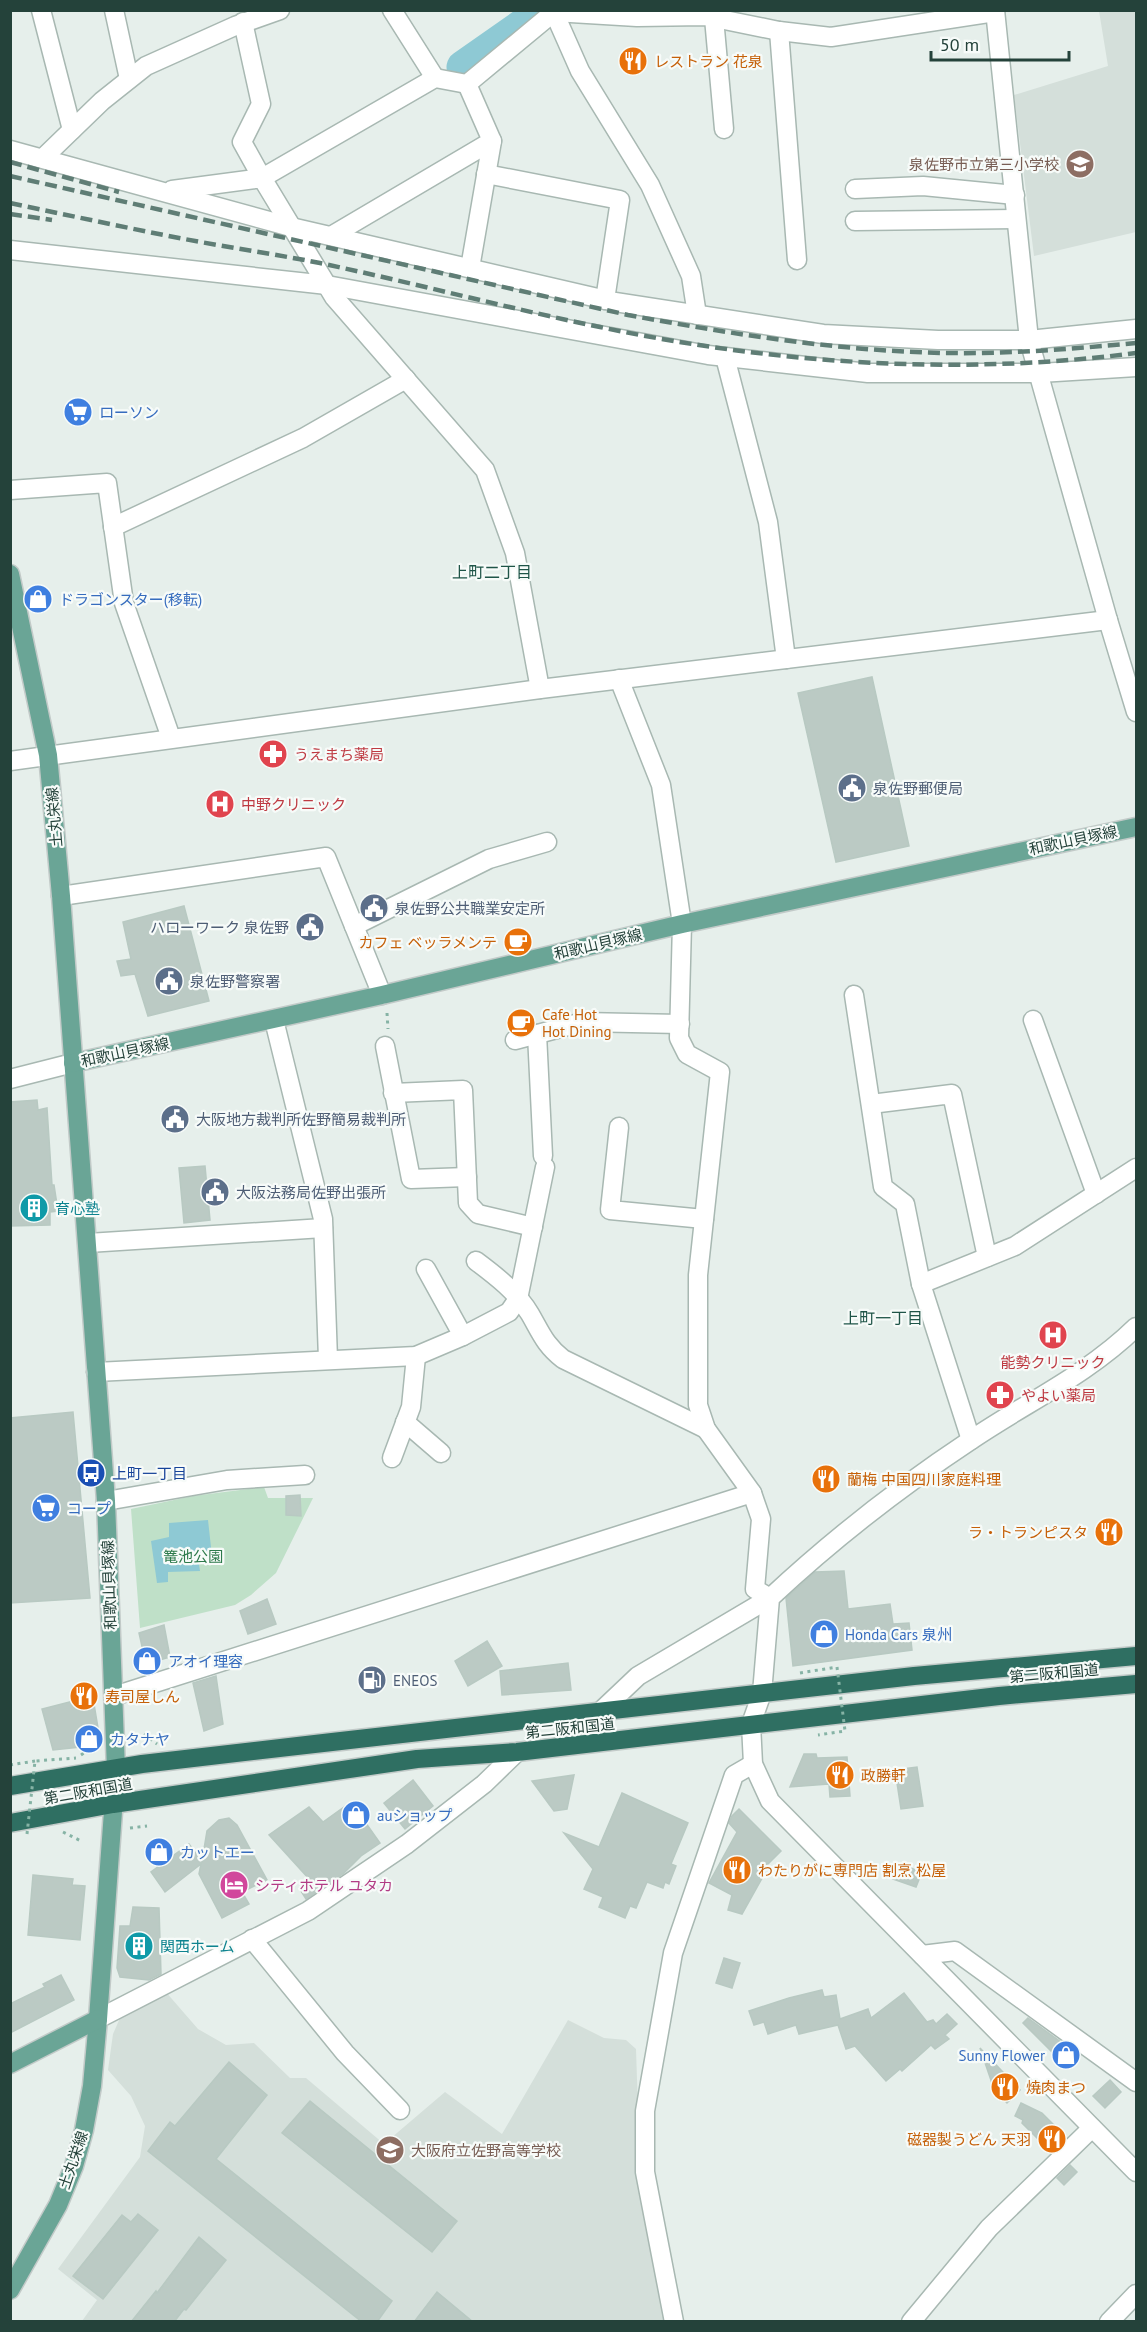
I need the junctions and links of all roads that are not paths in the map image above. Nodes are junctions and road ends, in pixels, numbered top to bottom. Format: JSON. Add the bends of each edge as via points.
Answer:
{"nodes":[{"id":1,"x":41,"y":10,"type":"edge"},
{"id":2,"x":114,"y":10,"type":"edge"},
{"id":3,"x":392,"y":10,"type":"edge"},
{"id":4,"x":277,"y":11,"type":"edge"},
{"id":5,"x":553,"y":11,"type":"edge"},
{"id":6,"x":995,"y":11,"type":"edge"},
{"id":7,"x":708,"y":15,"type":"edge"},
{"id":8,"x":243,"y":22,"type":"junction"},
{"id":9,"x":779,"y":31,"type":"junction"},
{"id":10,"x":435,"y":78,"type":"junction"},
{"id":11,"x":129,"y":79,"type":"junction"},
{"id":12,"x":467,"y":84,"type":"junction"},
{"id":13,"x":724,"y":129,"type":"dead end"},
{"id":14,"x":72,"y":130,"type":"junction"},
{"id":15,"x":492,"y":141,"type":"junction"},
{"id":16,"x":10,"y":150,"type":"edge"},
{"id":17,"x":43,"y":158,"type":"junction"},
{"id":18,"x":486,"y":174,"type":"junction"},
{"id":19,"x":262,"y":178,"type":"junction"},
{"id":20,"x":863,"y":184,"type":"dead end"},
{"id":21,"x":650,"y":185,"type":"junction"},
{"id":22,"x":163,"y":191,"type":"junction"},
{"id":23,"x":1015,"y":195,"type":"junction"},
{"id":24,"x":620,"y":200,"type":"junction"},
{"id":25,"x":1016,"y":219,"type":"junction"},
{"id":26,"x":855,"y":221,"type":"dead end"},
{"id":27,"x":291,"y":226,"type":"junction"},
{"id":28,"x":331,"y":236,"type":"junction"},
{"id":29,"x":10,"y":250,"type":"edge"},
{"id":30,"x":797,"y":260,"type":"dead end"},
{"id":31,"x":470,"y":268,"type":"junction"},
{"id":32,"x":327,"y":285,"type":"junction"},
{"id":33,"x":605,"y":300,"type":"junction"},
{"id":34,"x":697,"y":315,"type":"junction"},
{"id":35,"x":1137,"y":329,"type":"edge"},
{"id":36,"x":1029,"y":340,"type":"junction"},
{"id":37,"x":725,"y":357,"type":"junction"},
{"id":38,"x":1137,"y":367,"type":"edge"},
{"id":39,"x":1040,"y":373,"type":"junction"},
{"id":40,"x":406,"y":379,"type":"junction"},
{"id":41,"x":10,"y":490,"type":"edge"},
{"id":42,"x":113,"y":527,"type":"junction"},
{"id":43,"x":10,"y":574,"type":"edge"},
{"id":44,"x":1107,"y":620,"type":"junction"},
{"id":45,"x":786,"y":659,"type":"junction"},
{"id":46,"x":619,"y":679,"type":"junction"},
{"id":47,"x":540,"y":689,"type":"junction"},
{"id":48,"x":1137,"y":712,"type":"edge"},
{"id":49,"x":171,"y":738,"type":"junction"},
{"id":50,"x":48,"y":755,"type":"junction"},
{"id":51,"x":10,"y":761,"type":"edge"},
{"id":52,"x":1137,"y":827,"type":"edge"},
{"id":53,"x":547,"y":842,"type":"dead end"},
{"id":54,"x":61,"y":896,"type":"junction"},
{"id":55,"x":682,"y":924,"type":"junction"},
{"id":56,"x":354,"y":926,"type":"junction"},
{"id":57,"x":382,"y":995,"type":"junction"},
{"id":58,"x":854,"y":995,"type":"dead end"},
{"id":59,"x":274,"y":1020,"type":"junction"},
{"id":60,"x":1033,"y":1020,"type":"dead end"},
{"id":61,"x":680,"y":1024,"type":"junction"},
{"id":62,"x":537,"y":1034,"type":"junction"},
{"id":63,"x":515,"y":1040,"type":"dead end"},
{"id":64,"x":385,"y":1046,"type":"dead end"},
{"id":65,"x":73,"y":1063,"type":"junction"},
{"id":66,"x":10,"y":1079,"type":"edge"},
{"id":67,"x":393,"y":1093,"type":"junction"},
{"id":68,"x":871,"y":1104,"type":"junction"},
{"id":69,"x":619,"y":1127,"type":"dead end"},
{"id":70,"x":1137,"y":1168,"type":"edge"},
{"id":71,"x":467,"y":1177,"type":"junction"},
{"id":72,"x":1096,"y":1194,"type":"junction"},
{"id":73,"x":704,"y":1219,"type":"junction"},
{"id":74,"x":533,"y":1227,"type":"junction"},
{"id":75,"x":323,"y":1228,"type":"junction"},
{"id":76,"x":88,"y":1243,"type":"junction"},
{"id":77,"x":987,"y":1257,"type":"junction"},
{"id":78,"x":476,"y":1261,"type":"dead end"},
{"id":79,"x":426,"y":1269,"type":"dead end"},
{"id":80,"x":921,"y":1284,"type":"junction"},
{"id":81,"x":519,"y":1299,"type":"junction"},
{"id":82,"x":1137,"y":1327,"type":"edge"},
{"id":83,"x":463,"y":1336,"type":"junction"},
{"id":84,"x":416,"y":1356,"type":"junction"},
{"id":85,"x":328,"y":1359,"type":"junction"},
{"id":86,"x":96,"y":1372,"type":"junction"},
{"id":87,"x":405,"y":1422,"type":"junction"},
{"id":88,"x":706,"y":1429,"type":"junction"},
{"id":89,"x":971,"y":1440,"type":"junction"},
{"id":90,"x":441,"y":1453,"type":"dead end"},
{"id":91,"x":392,"y":1458,"type":"dead end"},
{"id":92,"x":305,"y":1475,"type":"dead end"},
{"id":93,"x":752,"y":1493,"type":"junction"},
{"id":94,"x":106,"y":1501,"type":"junction"},
{"id":95,"x":770,"y":1598,"type":"junction"},
{"id":96,"x":1137,"y":1656,"type":"edge"},
{"id":97,"x":1137,"y":1684,"type":"edge"},
{"id":98,"x":762,"y":1693,"type":"junction"},
{"id":99,"x":114,"y":1696,"type":"junction"},
{"id":100,"x":602,"y":1711,"type":"junction"},
{"id":101,"x":751,"y":1724,"type":"junction"},
{"id":102,"x":517,"y":1752,"type":"junction"},
{"id":103,"x":753,"y":1764,"type":"junction"},
{"id":104,"x":116,"y":1770,"type":"junction"},
{"id":105,"x":10,"y":1786,"type":"edge"},
{"id":106,"x":113,"y":1804,"type":"junction"},
{"id":107,"x":10,"y":1823,"type":"edge"},
{"id":108,"x":252,"y":1939,"type":"junction"},
{"id":109,"x":922,"y":1955,"type":"junction"},
{"id":110,"x":98,"y":2019,"type":"junction"},
{"id":111,"x":10,"y":2064,"type":"edge"},
{"id":112,"x":1137,"y":2082,"type":"edge"},
{"id":113,"x":400,"y":2110,"type":"dead end"},
{"id":114,"x":1092,"y":2128,"type":"junction"},
{"id":115,"x":1137,"y":2172,"type":"edge"},
{"id":116,"x":10,"y":2290,"type":"edge"},
{"id":117,"x":1137,"y":2294,"type":"edge"},
{"id":118,"x":674,"y":2322,"type":"edge"},
{"id":119,"x":911,"y":2322,"type":"edge"},
{"id":120,"x":1109,"y":2322,"type":"edge"}],
"edges":[{"from":1,"to":14,"type":"street"},
{"from":2,"to":11,"type":"street"},
{"from":3,"to":10,"type":"street"},
{"from":4,"to":8,"type":"street"},
{"from":5,"to":7,"type":"street","via":[[637,17]]},
{"from":5,"to":12,"type":"street"},
{"from":5,"to":21,"type":"street","via":[[580,71]]},
{"from":6,"to":9,"type":"street","via":[[831,37]]},
{"from":6,"to":23,"type":"street"},
{"from":7,"to":9,"type":"street"},
{"from":7,"to":13,"type":"street","via":[[714,105]]},
{"from":8,"to":11,"type":"street","via":[[146,66]]},
{"from":8,"to":19,"type":"street","via":[[261,104],[242,142]]},
{"from":9,"to":30,"type":"street"},
{"from":10,"to":12,"type":"street"},
{"from":10,"to":19,"type":"street"},
{"from":11,"to":14,"type":"street"},
{"from":12,"to":15,"type":"street"},
{"from":14,"to":17,"type":"street"},
{"from":15,"to":18,"type":"street"},
{"from":15,"to":28,"type":"street"},
{"from":16,"to":17,"type":"street"},
{"from":17,"to":22,"type":"street"},
{"from":18,"to":24,"type":"street"},
{"from":18,"to":31,"type":"street"},
{"from":19,"to":22,"type":"street"},
{"from":19,"to":27,"type":"street"},
{"from":20,"to":23,"type":"street","via":[[922,179]]},
{"from":21,"to":24,"type":"street"},
{"from":21,"to":34,"type":"street","via":[[691,276]]},
{"from":22,"to":27,"type":"street"},
{"from":23,"to":25,"type":"street"},
{"from":24,"to":33,"type":"street"},
{"from":25,"to":26,"type":"street"},
{"from":25,"to":36,"type":"street"},
{"from":27,"to":28,"type":"street"},
{"from":27,"to":32,"type":"street"},
{"from":28,"to":31,"type":"street"},
{"from":29,"to":32,"type":"street"},
{"from":31,"to":33,"type":"street"},
{"from":32,"to":37,"type":"street"},
{"from":32,"to":40,"type":"street"},
{"from":33,"to":34,"type":"street"},
{"from":34,"to":36,"type":"street","via":[[823,334]]},
{"from":35,"to":36,"type":"street"},
{"from":36,"to":39,"type":"street"},
{"from":37,"to":39,"type":"street","via":[[868,373]]},
{"from":37,"to":45,"type":"street","via":[[768,522]]},
{"from":38,"to":39,"type":"street"},
{"from":39,"to":44,"type":"street"},
{"from":40,"to":42,"type":"street","via":[[303,438]]},
{"from":40,"to":47,"type":"street","via":[[485,470],[515,553]]},
{"from":41,"to":42,"type":"street","via":[[107,483]]},
{"from":42,"to":49,"type":"street","via":[[124,603]]},
{"from":43,"to":50,"type":"main road","name":"土丸栄線"},
{"from":44,"to":45,"type":"street"},
{"from":44,"to":48,"type":"street"},
{"from":45,"to":46,"type":"street"},
{"from":46,"to":47,"type":"street"},
{"from":46,"to":55,"type":"street","via":[[661,785]]},
{"from":47,"to":49,"type":"street"},
{"from":49,"to":50,"type":"street"},
{"from":50,"to":51,"type":"street"},
{"from":50,"to":54,"type":"main road","name":"土丸栄線"},
{"from":52,"to":55,"type":"main road","name":"和歌山貝塚線"},
{"from":53,"to":56,"type":"street","via":[[489,859]]},
{"from":54,"to":56,"type":"street","via":[[326,857]]},
{"from":54,"to":65,"type":"main road","name":"土丸栄線"},
{"from":55,"to":57,"type":"main road","name":"和歌山貝塚線"},
{"from":55,"to":61,"type":"street"},
{"from":56,"to":57,"type":"street"},
{"from":57,"to":59,"type":"main road","name":"和歌山貝塚線"},
{"from":58,"to":68,"type":"street"},
{"from":59,"to":65,"type":"main road","name":"和歌山貝塚線"},
{"from":59,"to":75,"type":"street"},
{"from":60,"to":72,"type":"street"},
{"from":61,"to":62,"type":"street","via":[[583,1022]]},
{"from":61,"to":73,"type":"street","via":[[679,1038],[687,1054],[720,1072]]},
{"from":62,"to":63,"type":"street"},
{"from":62,"to":74,"type":"street","via":[[544,1162]]},
{"from":64,"to":67,"type":"street"},
{"from":65,"to":66,"type":"street"},
{"from":65,"to":76,"type":"main road","name":"和歌山貝塚線"},
{"from":67,"to":71,"type":"street","via":[[411,1179]]},
{"from":67,"to":71,"type":"street","via":[[463,1090]]},
{"from":68,"to":77,"type":"street","via":[[952,1094]]},
{"from":68,"to":80,"type":"street","via":[[883,1187],[905,1204]]},
{"from":69,"to":73,"type":"street","via":[[610,1210]]},
{"from":70,"to":72,"type":"street"},
{"from":71,"to":74,"type":"street","via":[[468,1203],[478,1214]]},
{"from":72,"to":77,"type":"street","via":[[1016,1246]]},
{"from":73,"to":88,"type":"street","via":[[698,1275],[698,1405]]},
{"from":74,"to":81,"type":"street"},
{"from":75,"to":76,"type":"street"},
{"from":75,"to":85,"type":"street"},
{"from":76,"to":86,"type":"main road","name":"和歌山貝塚線"},
{"from":77,"to":80,"type":"street"},
{"from":78,"to":81,"type":"street"},
{"from":79,"to":83,"type":"street"},
{"from":80,"to":89,"type":"street"},
{"from":81,"to":83,"type":"street","via":[[509,1312]]},
{"from":81,"to":88,"type":"street","via":[[549,1348],[563,1359]]},
{"from":82,"to":89,"type":"street","via":[[1064,1384]]},
{"from":83,"to":84,"type":"street"},
{"from":84,"to":85,"type":"street"},
{"from":84,"to":87,"type":"street","via":[[411,1407]]},
{"from":85,"to":86,"type":"street"},
{"from":86,"to":94,"type":"main road","name":"和歌山貝塚線"},
{"from":87,"to":90,"type":"street"},
{"from":87,"to":91,"type":"street"},
{"from":88,"to":93,"type":"street"},
{"from":89,"to":95,"type":"street","via":[[849,1528]]},
{"from":92,"to":94,"type":"street","via":[[227,1480]]},
{"from":93,"to":95,"type":"street","via":[[761,1519],[755,1589]]},
{"from":93,"to":99,"type":"street"},
{"from":94,"to":99,"type":"main road","name":"和歌山貝塚線"},
{"from":95,"to":98,"type":"street"},
{"from":95,"to":100,"type":"street","via":[[638,1676]]},
{"from":96,"to":98,"type":"highway","name":"第二阪和国道"},
{"from":97,"to":101,"type":"highway","name":"第二阪和国道"},
{"from":98,"to":100,"type":"highway","name":"第二阪和国道"},
{"from":98,"to":101,"type":"street"},
{"from":99,"to":104,"type":"main road","name":"和歌山貝塚線"},
{"from":100,"to":104,"type":"highway","name":"第二阪和国道"},
{"from":101,"to":102,"type":"highway","name":"第二阪和国道"},
{"from":101,"to":103,"type":"street"},
{"from":102,"to":106,"type":"highway","name":"第二阪和国道","via":[[417,1759]]},
{"from":102,"to":108,"type":"street","via":[[484,1784],[407,1844],[308,1911]]},
{"from":103,"to":109,"type":"street","via":[[770,1801]]},
{"from":103,"to":118,"type":"street","via":[[734,1775],[674,1953],[645,2111],[645,2172]]},
{"from":104,"to":105,"type":"highway","name":"第二阪和国道"},
{"from":104,"to":106,"type":"main road","name":"和歌山貝塚線"},
{"from":106,"to":107,"type":"highway","name":"第二阪和国道"},
{"from":106,"to":110,"type":"main road","name":"和歌山貝塚線"},
{"from":108,"to":110,"type":"street"},
{"from":108,"to":113,"type":"street","via":[[345,2053]]},
{"from":109,"to":112,"type":"street","via":[[955,1951]]},
{"from":109,"to":114,"type":"street"},
{"from":110,"to":111,"type":"main road"},
{"from":110,"to":116,"type":"main road","name":"土丸栄線","via":[[90,2097],[74,2166],[58,2205]]},
{"from":114,"to":115,"type":"street"},
{"from":114,"to":119,"type":"street","via":[[989,2228]]},
{"from":117,"to":120,"type":"street"}]}
